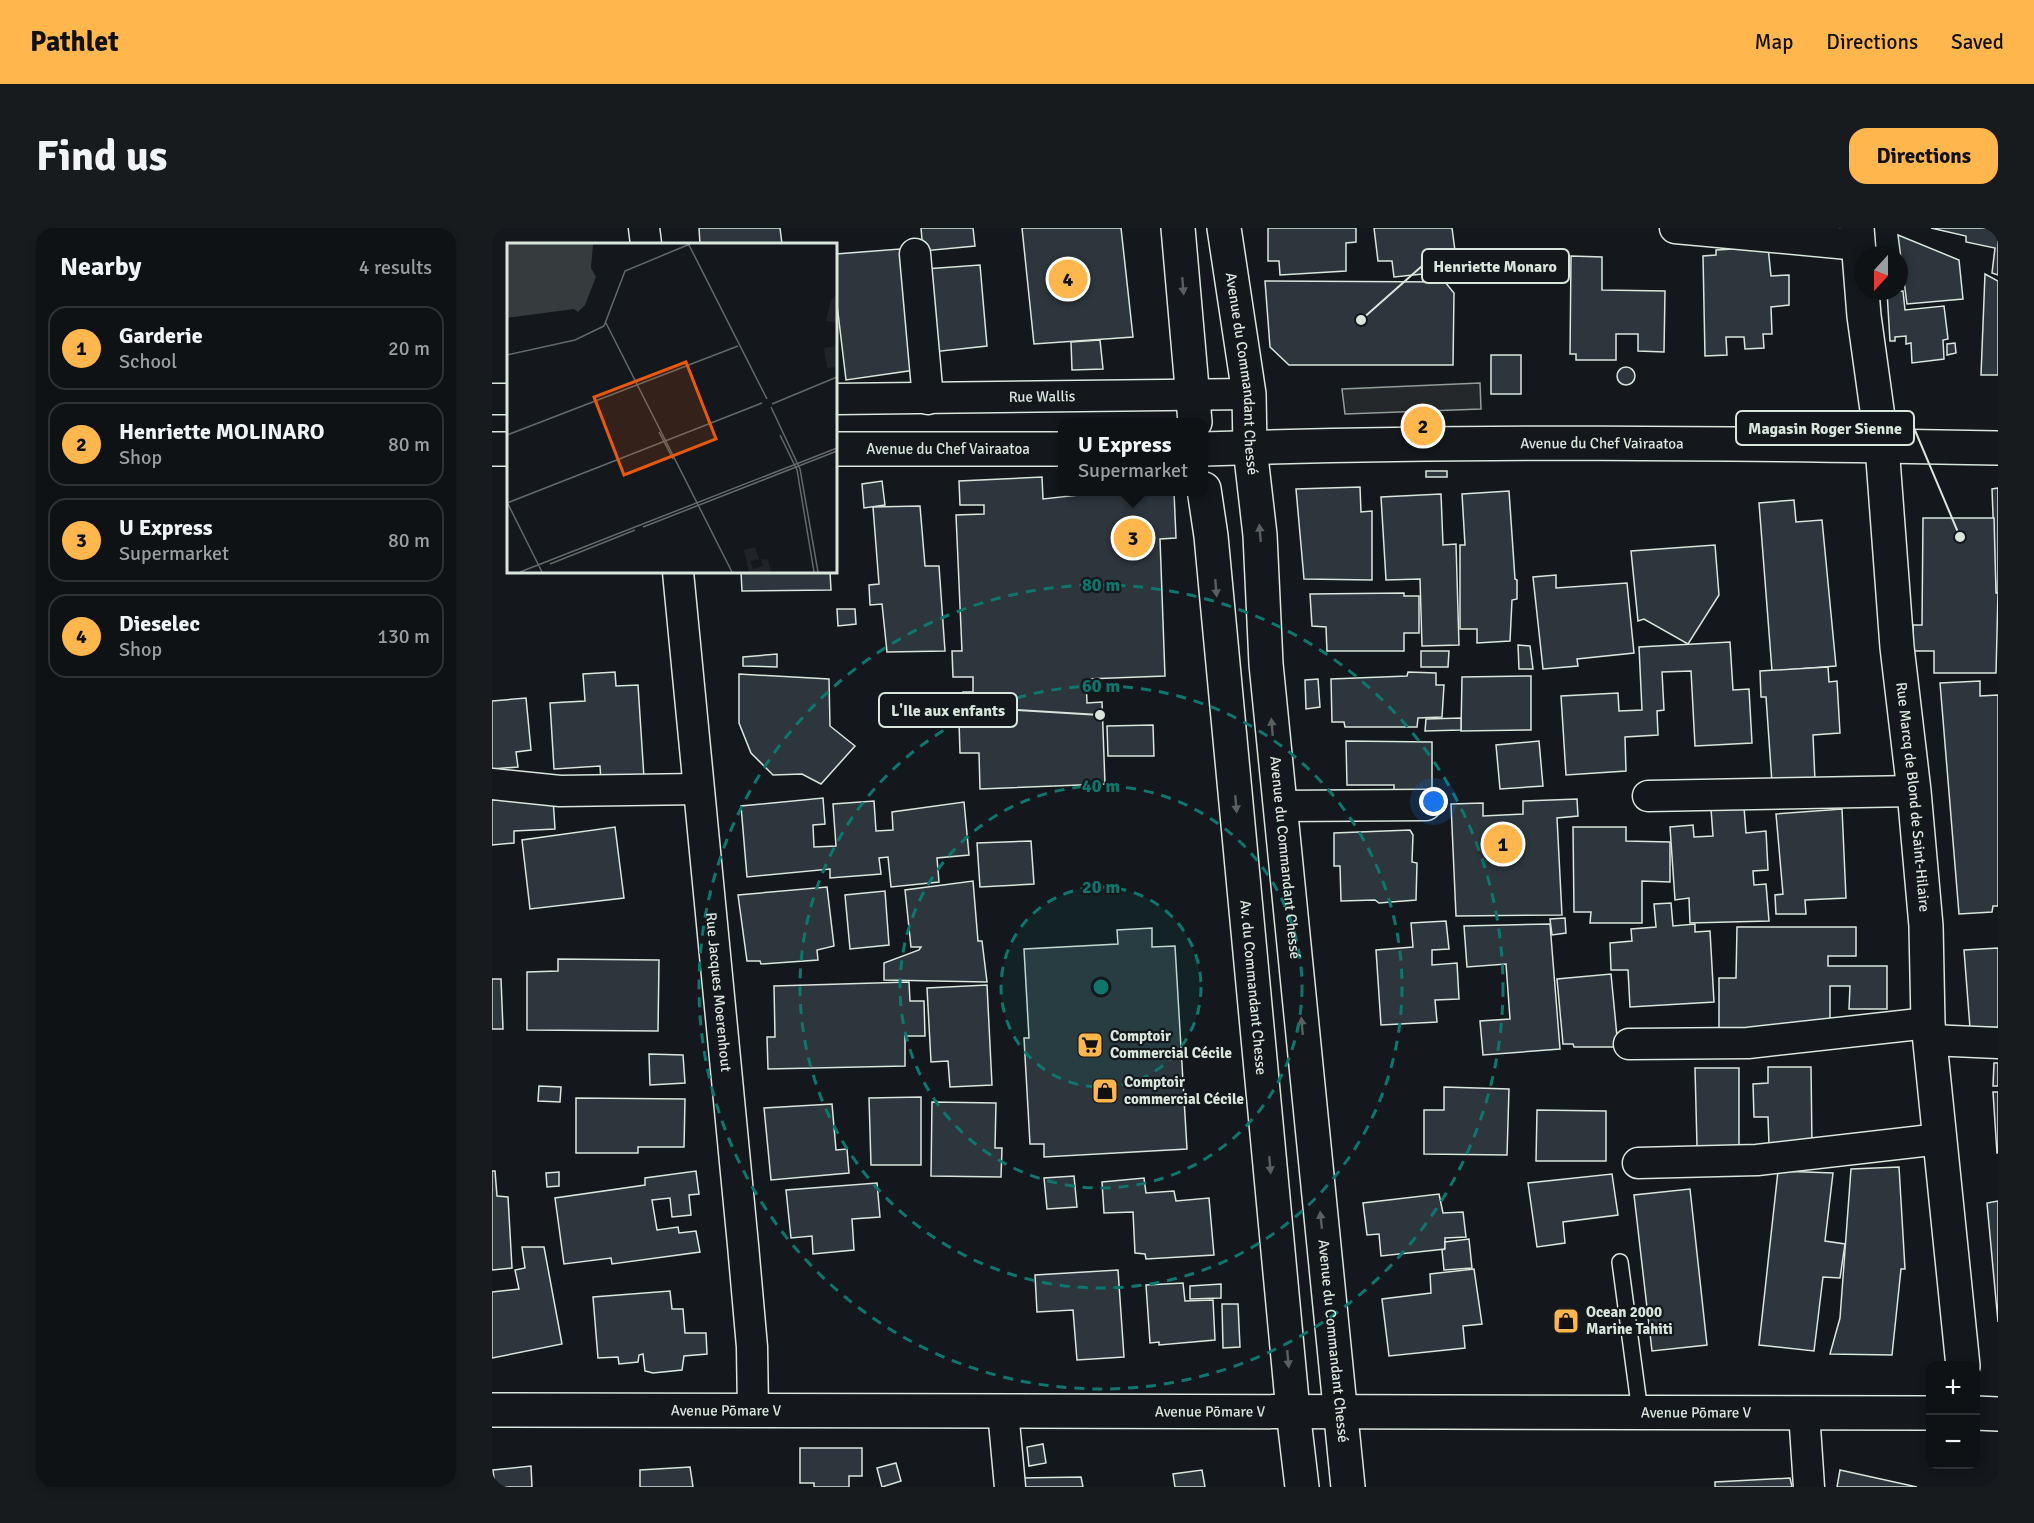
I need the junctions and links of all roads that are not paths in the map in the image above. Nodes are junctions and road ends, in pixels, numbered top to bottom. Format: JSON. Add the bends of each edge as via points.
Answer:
{"nodes":[{"id":1,"x":644,"y":228,"type":"edge"},
{"id":2,"x":1178,"y":228,"type":"edge"},
{"id":3,"x":1224,"y":228,"type":"edge"},
{"id":4,"x":1675,"y":228,"type":"edge"},
{"id":5,"x":1858,"y":236,"type":"edge"},
{"id":6,"x":646,"y":243,"type":"edge"},
{"id":7,"x":915,"y":254,"type":"dead end"},
{"id":8,"x":1249,"y":394,"type":"junction"},
{"id":9,"x":837,"y":399,"type":"edge"},
{"id":10,"x":928,"y":399,"type":"junction"},
{"id":11,"x":1194,"y":410,"type":"edge"},
{"id":12,"x":1882,"y":446,"type":"junction"},
{"id":13,"x":1250,"y":448,"type":"junction"},
{"id":14,"x":1998,"y":448,"type":"edge"},
{"id":15,"x":837,"y":449,"type":"edge"},
{"id":16,"x":1058,"y":449,"type":"edge"},
{"id":17,"x":1208,"y":449,"type":"edge"},
{"id":18,"x":1204,"y":496,"type":"edge"},
{"id":19,"x":678,"y":573,"type":"edge"},
{"id":20,"x":492,"y":784,"type":"edge"},
{"id":21,"x":698,"y":789,"type":"junction"},
{"id":22,"x":1914,"y":791,"type":"junction"},
{"id":23,"x":1648,"y":796,"type":"dead end"},
{"id":24,"x":1426,"y":805,"type":"dead end"},
{"id":25,"x":1280,"y":806,"type":"junction"},
{"id":26,"x":1929,"y":1032,"type":"junction"},
{"id":27,"x":1998,"y":1043,"type":"edge"},
{"id":28,"x":1629,"y":1044,"type":"dead end"},
{"id":29,"x":1311,"y":1131,"type":"junction"},
{"id":30,"x":1267,"y":1133,"type":"junction"},
{"id":31,"x":1940,"y":1140,"type":"junction"},
{"id":32,"x":1638,"y":1163,"type":"dead end"},
{"id":33,"x":1620,"y":1262,"type":"dead end"},
{"id":34,"x":1963,"y":1361,"type":"edge"},
{"id":35,"x":492,"y":1410,"type":"edge"},
{"id":36,"x":753,"y":1411,"type":"junction"},
{"id":37,"x":1003,"y":1411,"type":"junction"},
{"id":38,"x":1293,"y":1411,"type":"junction"},
{"id":39,"x":1340,"y":1411,"type":"junction"},
{"id":40,"x":1640,"y":1412,"type":"junction"},
{"id":41,"x":1804,"y":1412,"type":"junction"},
{"id":42,"x":1926,"y":1413,"type":"edge"},
{"id":43,"x":1980,"y":1413,"type":"edge"},
{"id":44,"x":1998,"y":1414,"type":"edge"},
{"id":45,"x":1010,"y":1487,"type":"edge"},
{"id":46,"x":1302,"y":1487,"type":"edge"},
{"id":47,"x":1348,"y":1487,"type":"edge"},
{"id":48,"x":1809,"y":1487,"type":"edge"}],
"edges":[{"from":1,"to":6,"type":"street"},
{"from":2,"to":11,"type":"main road","one_way":true},
{"from":3,"to":8,"type":"main road","name":"Avenue du Commandant Chessé"},
{"from":4,"to":5,"type":"street"},
{"from":5,"to":12,"type":"main road","name":"Rue Marcq de Blond de Saint-Hilaire","via":[[1864,316]]},
{"from":7,"to":10,"type":"street"},
{"from":8,"to":11,"type":"street","name":"Rue Wallis"},
{"from":8,"to":13,"type":"main road","name":"Avenue du Commandant Chessé"},
{"from":9,"to":10,"type":"street","name":"Rue Wallis"},
{"from":10,"to":11,"type":"street","name":"Rue Wallis"},
{"from":12,"to":13,"type":"main road","name":"Avenue du Chef Vairaatoa","via":[[1461,444]]},
{"from":12,"to":14,"type":"main road","name":"Avenue du Chef Vairaatoa"},
{"from":12,"to":22,"type":"main road","name":"Rue Marcq de Blond de Saint-Hilaire","via":[[1896,646]]},
{"from":13,"to":17,"type":"main road","name":"Avenue du Chef Vairaatoa"},
{"from":25,"to":13,"type":"main road","name":"Avenue du Commandant Chessé","one_way":true},
{"from":15,"to":16,"type":"main road","name":"Avenue du Chef Vairaatoa"},
{"from":18,"to":30,"type":"main road","name":"Av. du Commandant Chesse","one_way":true},
{"from":19,"to":21,"type":"street","name":"Rue Jacques Moerenhout"},
{"from":20,"to":21,"type":"street","via":[[560,791]]},
{"from":21,"to":36,"type":"street","name":"Rue Jacques Moerenhout","via":[[743,1245]]},
{"from":22,"to":23,"type":"street"},
{"from":22,"to":26,"type":"main road","name":"Rue Marcq de Blond de Saint-Hilaire","via":[[1926,926]]},
{"from":24,"to":25,"type":"street"},
{"from":29,"to":25,"type":"main road","name":"Avenue du Commandant Chessé","one_way":true},
{"from":26,"to":27,"type":"street"},
{"from":26,"to":28,"type":"street","via":[[1748,1043]]},
{"from":26,"to":31,"type":"main road","name":"Rue Marcq de Blond de Saint-Hilaire"},
{"from":29,"to":30,"type":"main road"},
{"from":39,"to":29,"type":"main road","name":"Avenue du Commandant Chessé","one_way":true},
{"from":30,"to":38,"type":"main road","name":"Av. du Commandant Chesse","one_way":true},
{"from":31,"to":32,"type":"street","via":[[1757,1160]]},
{"from":31,"to":34,"type":"main road","name":"Rue Marcq de Blond de Saint-Hilaire"},
{"from":33,"to":40,"type":"lane"},
{"from":35,"to":36,"type":"main road","name":"Avenue Pōmare V"},
{"from":36,"to":37,"type":"main road","name":"Avenue Pōmare V"},
{"from":37,"to":38,"type":"main road","name":"Avenue Pōmare V"},
{"from":37,"to":45,"type":"street"},
{"from":38,"to":39,"type":"main road","name":"Avenue Pōmare V"},
{"from":38,"to":46,"type":"main road","name":"Av. du Commandant Chesse"},
{"from":39,"to":40,"type":"main road","name":"Avenue Pōmare V"},
{"from":39,"to":47,"type":"main road","name":"Avenue du Commandant Chessé"},
{"from":40,"to":41,"type":"main road","name":"Avenue Pōmare V"},
{"from":41,"to":42,"type":"main road","name":"Avenue Pōmare V"},
{"from":41,"to":48,"type":"street"},
{"from":43,"to":44,"type":"main road"}]}
